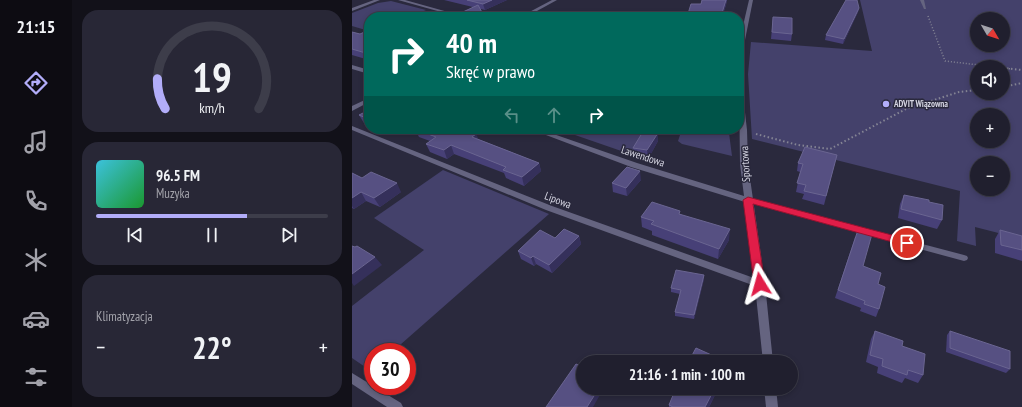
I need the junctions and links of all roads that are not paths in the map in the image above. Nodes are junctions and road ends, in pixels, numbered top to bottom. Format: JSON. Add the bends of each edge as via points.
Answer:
{"nodes":[{"id":1,"x":378,"y":0,"type":"edge"},
{"id":2,"x":400,"y":0,"type":"edge"},
{"id":3,"x":555,"y":0,"type":"edge"},
{"id":4,"x":751,"y":0,"type":"edge"},
{"id":5,"x":922,"y":0,"type":"edge"},
{"id":6,"x":925,"y":8,"type":"road end"},
{"id":7,"x":352,"y":10,"type":"edge"},
{"id":8,"x":445,"y":12,"type":"edge"},
{"id":9,"x":532,"y":12,"type":"edge"},
{"id":10,"x":744,"y":32,"type":"edge"},
{"id":11,"x":352,"y":67,"type":"edge"},
{"id":12,"x":364,"y":71,"type":"edge"},
{"id":13,"x":364,"y":103,"type":"edge"},
{"id":14,"x":352,"y":109,"type":"edge"},
{"id":15,"x":352,"y":128,"type":"edge"},
{"id":16,"x":364,"y":133,"type":"edge"},
{"id":17,"x":367,"y":134,"type":"edge"},
{"id":18,"x":547,"y":134,"type":"edge"},
{"id":19,"x":744,"y":134,"type":"edge"},
{"id":20,"x":748,"y":200,"type":"junction"},
{"id":21,"x":964,"y":258,"type":"dead end"},
{"id":22,"x":760,"y":284,"type":"junction"},
{"id":23,"x":767,"y":355,"type":"edge"},
{"id":24,"x":352,"y":378,"type":"edge"},
{"id":25,"x":771,"y":395,"type":"edge"},
{"id":26,"x":397,"y":407,"type":"edge"},
{"id":27,"x":772,"y":407,"type":"edge"}],
"edges":[{"from":1,"to":7,"type":"street"},
{"from":2,"to":8,"type":"street"},
{"from":3,"to":9,"type":"street"},
{"from":4,"to":10,"type":"street"},
{"from":5,"to":6,"type":"lane"},
{"from":11,"to":12,"type":"street"},
{"from":13,"to":14,"type":"street"},
{"from":15,"to":16,"type":"street","name":"Lipowa"},
{"from":17,"to":22,"type":"street","name":"Lipowa","via":[[549,208]]},
{"from":18,"to":20,"type":"street","name":"Lawendowa","via":[[634,165]]},
{"from":19,"to":20,"type":"street","name":"Sportowa"},
{"from":20,"to":21,"type":"lane"},
{"from":20,"to":22,"type":"street","name":"Sportowa"},
{"from":22,"to":23,"type":"street","name":"Sportowa"},
{"from":24,"to":26,"type":"street"},
{"from":25,"to":27,"type":"street"}]}
